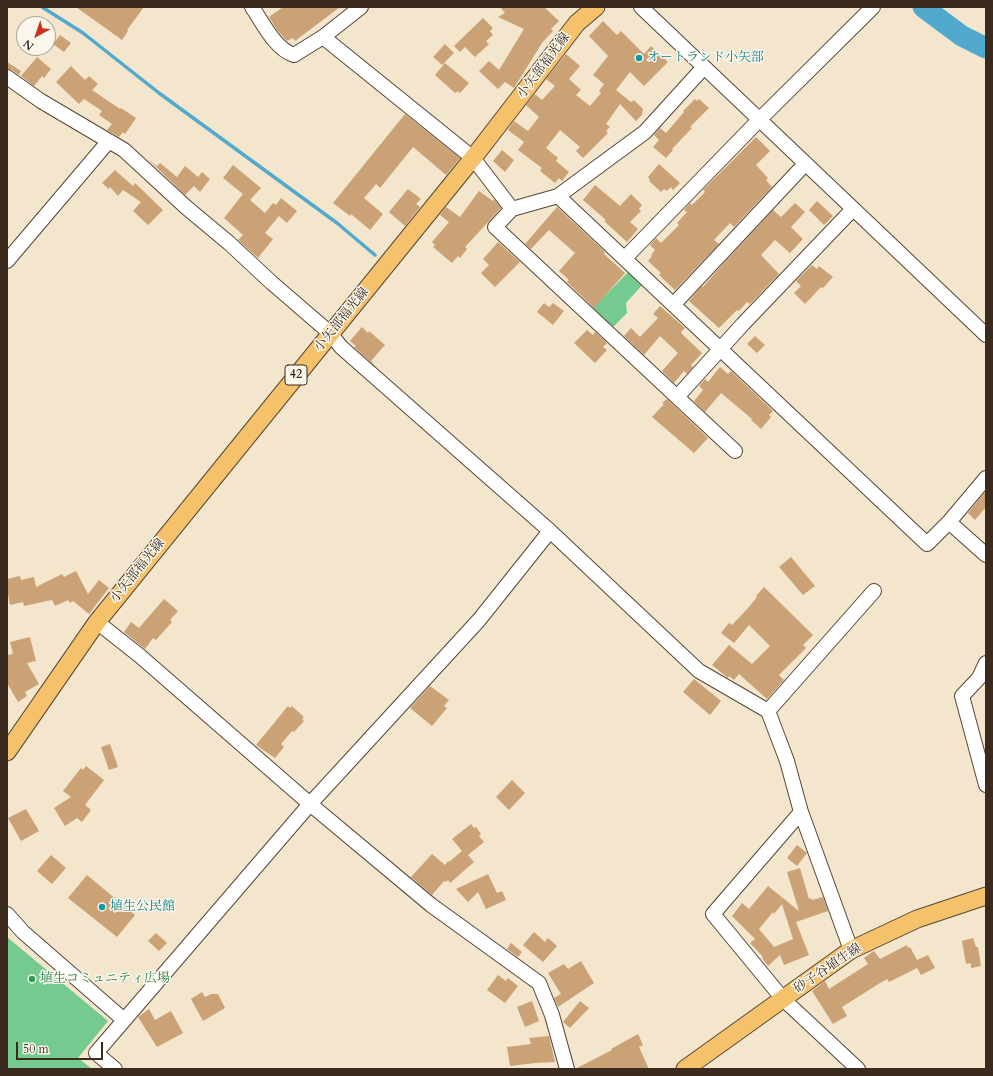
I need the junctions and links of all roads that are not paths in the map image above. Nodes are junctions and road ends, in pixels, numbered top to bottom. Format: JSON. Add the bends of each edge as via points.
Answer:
{"nodes":[{"id":1,"x":252,"y":7,"type":"edge"},
{"id":2,"x":361,"y":7,"type":"edge"},
{"id":3,"x":596,"y":7,"type":"edge"},
{"id":4,"x":640,"y":7,"type":"edge"},
{"id":5,"x":874,"y":7,"type":"edge"},
{"id":6,"x":323,"y":37,"type":"junction"},
{"id":7,"x":704,"y":67,"type":"junction"},
{"id":8,"x":7,"y":77,"type":"edge"},
{"id":9,"x":759,"y":120,"type":"junction"},
{"id":10,"x":108,"y":142,"type":"junction"},
{"id":11,"x":473,"y":158,"type":"junction"},
{"id":12,"x":805,"y":164,"type":"junction"},
{"id":13,"x":558,"y":196,"type":"junction"},
{"id":14,"x":512,"y":209,"type":"junction"},
{"id":15,"x":853,"y":209,"type":"junction"},
{"id":16,"x":625,"y":258,"type":"junction"},
{"id":17,"x":7,"y":261,"type":"edge"},
{"id":18,"x":674,"y":304,"type":"junction"},
{"id":19,"x":330,"y":333,"type":"junction"},
{"id":20,"x":986,"y":335,"type":"edge"},
{"id":21,"x":720,"y":348,"type":"junction"},
{"id":22,"x":677,"y":397,"type":"junction"},
{"id":23,"x":735,"y":451,"type":"dead end"},
{"id":24,"x":986,"y":478,"type":"edge"},
{"id":25,"x":949,"y":522,"type":"junction"},
{"id":26,"x":550,"y":530,"type":"junction"},
{"id":27,"x":986,"y":555,"type":"edge"},
{"id":28,"x":874,"y":591,"type":"dead end"},
{"id":29,"x":97,"y":622,"type":"junction"},
{"id":30,"x":986,"y":663,"type":"edge"},
{"id":31,"x":768,"y":711,"type":"junction"},
{"id":32,"x":7,"y":752,"type":"edge"},
{"id":33,"x":986,"y":785,"type":"edge"},
{"id":34,"x":310,"y":804,"type":"junction"},
{"id":35,"x":801,"y":812,"type":"junction"},
{"id":36,"x":986,"y":896,"type":"edge"},
{"id":37,"x":7,"y":914,"type":"edge"},
{"id":38,"x":851,"y":950,"type":"junction"},
{"id":39,"x":783,"y":999,"type":"junction"},
{"id":40,"x":124,"y":1020,"type":"junction"},
{"id":41,"x":115,"y":1069,"type":"edge"},
{"id":42,"x":567,"y":1069,"type":"edge"},
{"id":43,"x":685,"y":1069,"type":"edge"},
{"id":44,"x":858,"y":1069,"type":"edge"}],
"edges":[{"from":1,"to":6,"type":"street","via":[[286,52],[294,55]]},
{"from":2,"to":6,"type":"street"},
{"from":3,"to":11,"type":"main road","name":"小矢部福光線","number":"42","via":[[577,23]]},
{"from":4,"to":7,"type":"street"},
{"from":5,"to":9,"type":"street"},
{"from":6,"to":11,"type":"street"},
{"from":7,"to":9,"type":"street"},
{"from":7,"to":13,"type":"street","via":[[645,132]]},
{"from":8,"to":10,"type":"street"},
{"from":9,"to":12,"type":"street"},
{"from":9,"to":16,"type":"street"},
{"from":10,"to":17,"type":"street"},
{"from":10,"to":19,"type":"street","via":[[124,150]]},
{"from":11,"to":14,"type":"street"},
{"from":11,"to":19,"type":"main road","name":"小矢部福光線","number":"42"},
{"from":12,"to":15,"type":"street"},
{"from":12,"to":18,"type":"street"},
{"from":13,"to":14,"type":"street"},
{"from":13,"to":16,"type":"street"},
{"from":14,"to":22,"type":"street","via":[[495,227]]},
{"from":15,"to":20,"type":"street"},
{"from":15,"to":21,"type":"street"},
{"from":16,"to":18,"type":"street"},
{"from":18,"to":21,"type":"street"},
{"from":19,"to":26,"type":"street","via":[[341,347]]},
{"from":19,"to":29,"type":"main road","name":"小矢部福光線","number":"42"},
{"from":21,"to":22,"type":"street"},
{"from":21,"to":25,"type":"street","via":[[927,544]]},
{"from":22,"to":23,"type":"street"},
{"from":24,"to":25,"type":"street"},
{"from":25,"to":27,"type":"street"},
{"from":26,"to":31,"type":"street","via":[[699,671]]},
{"from":26,"to":34,"type":"street","via":[[479,620]]},
{"from":28,"to":31,"type":"street"},
{"from":29,"to":32,"type":"main road","name":"小矢部福光線","number":"42"},
{"from":29,"to":34,"type":"street","via":[[140,656]]},
{"from":30,"to":33,"type":"street","via":[[979,678],[962,696]]},
{"from":31,"to":35,"type":"street","via":[[787,761]]},
{"from":34,"to":40,"type":"street"},
{"from":34,"to":42,"type":"street","via":[[431,905],[539,983],[552,1016]]},
{"from":35,"to":38,"type":"street"},
{"from":35,"to":39,"type":"street","via":[[713,914]]},
{"from":36,"to":38,"type":"main road","name":"砂子谷埴生線","via":[[917,919]]},
{"from":37,"to":40,"type":"street","via":[[23,932]]},
{"from":38,"to":39,"type":"main road","name":"砂子谷埴生線"},
{"from":39,"to":43,"type":"main road","name":"砂子谷埴生線"},
{"from":39,"to":44,"type":"street"},
{"from":40,"to":41,"type":"street","via":[[96,1053]]}]}
